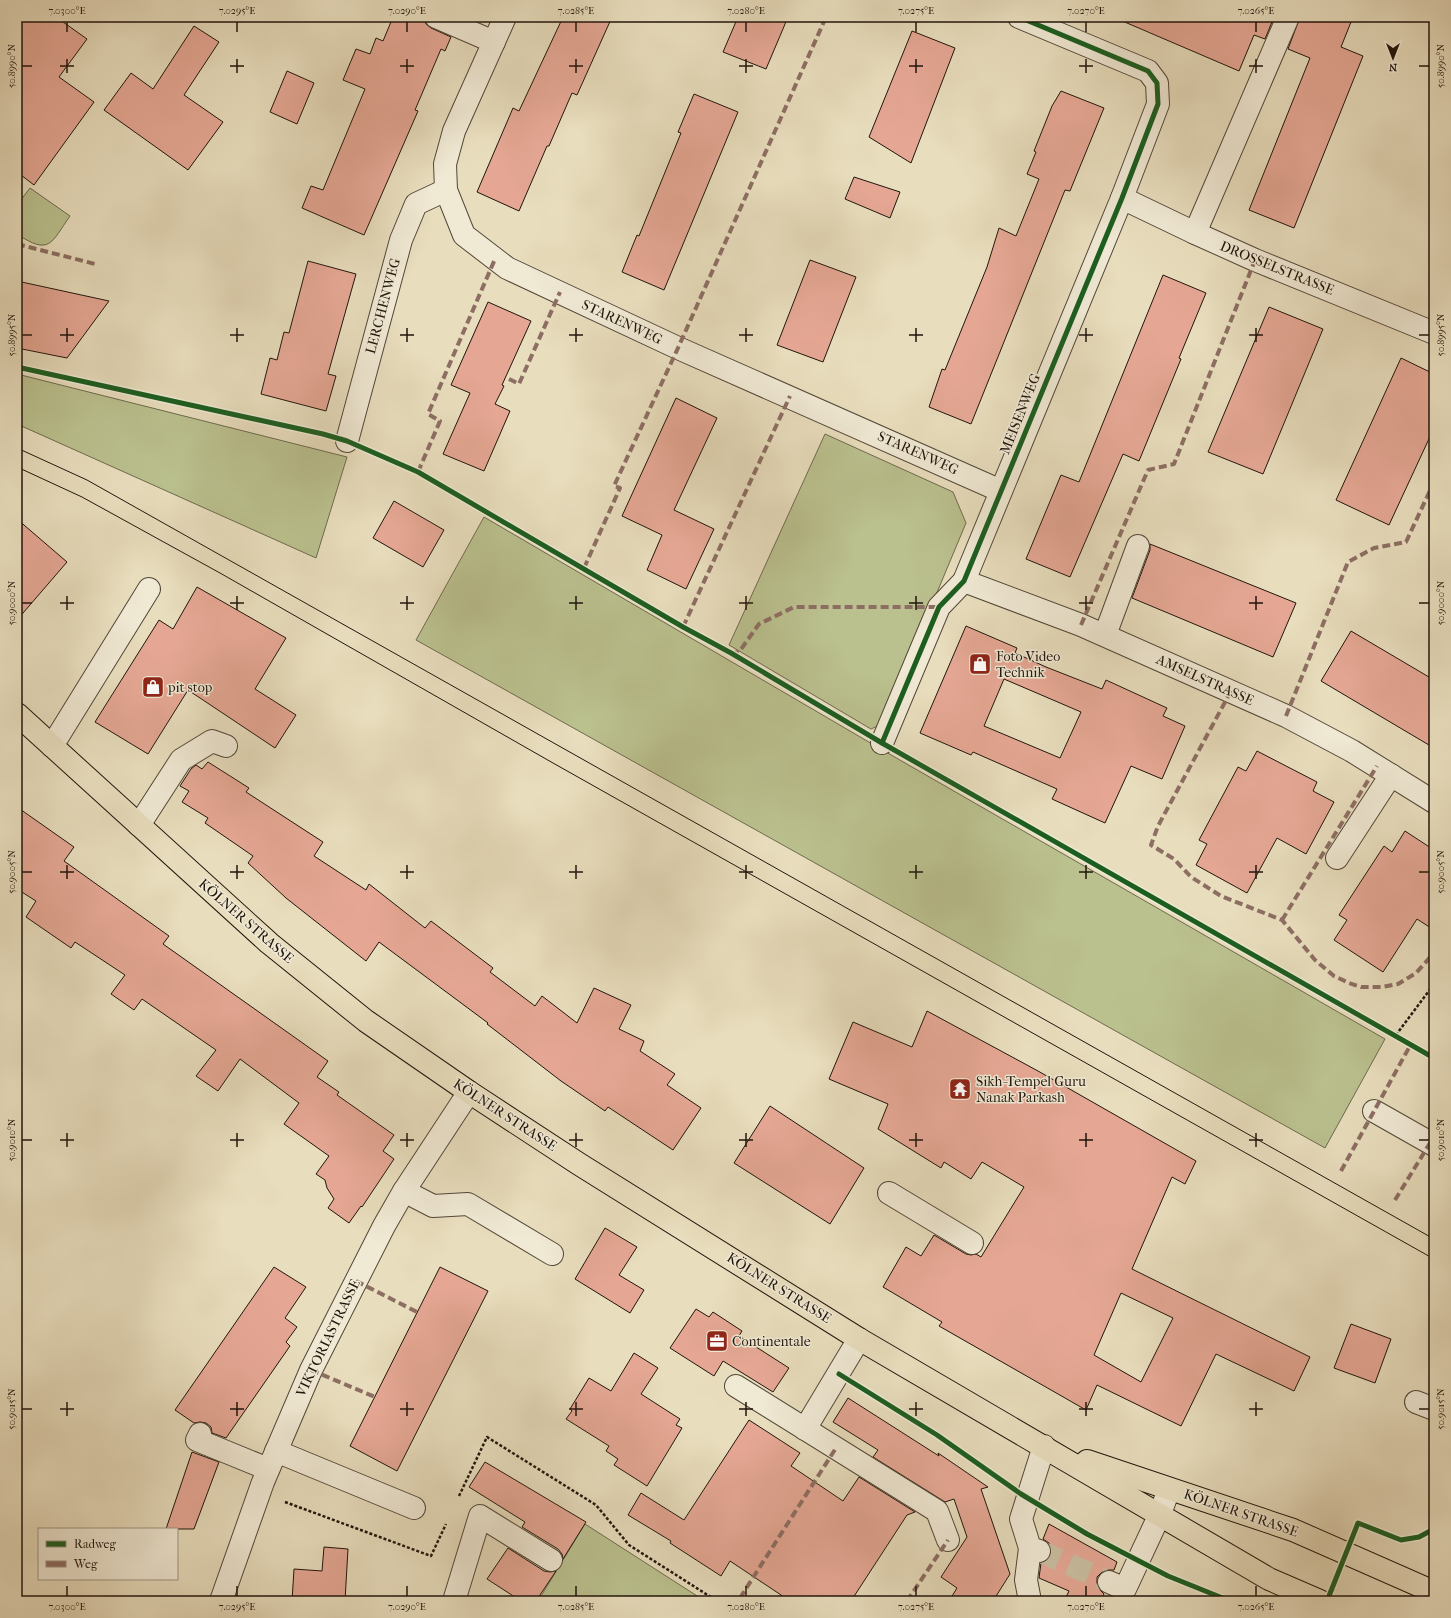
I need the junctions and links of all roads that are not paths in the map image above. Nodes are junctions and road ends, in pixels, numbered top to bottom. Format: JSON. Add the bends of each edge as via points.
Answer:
{"nodes":[{"id":1,"x":436,"y":17,"type":"edge"},
{"id":2,"x":505,"y":17,"type":"edge"},
{"id":3,"x":1019,"y":17,"type":"edge"},
{"id":4,"x":1288,"y":17,"type":"edge"},
{"id":5,"x":494,"y":42,"type":"junction"},
{"id":6,"x":446,"y":190,"type":"junction"},
{"id":7,"x":1122,"y":198,"type":"junction"},
{"id":8,"x":1195,"y":233,"type":"junction"},
{"id":9,"x":1434,"y":333,"type":"edge"},
{"id":10,"x":347,"y":441,"type":"dead end"},
{"id":11,"x":1001,"y":491,"type":"junction"},
{"id":12,"x":1138,"y":546,"type":"dead end"},
{"id":13,"x":964,"y":581,"type":"junction"},
{"id":14,"x":150,"y":589,"type":"dead end"},
{"id":15,"x":1104,"y":635,"type":"junction"},
{"id":16,"x":17,"y":714,"type":"edge"},
{"id":17,"x":882,"y":743,"type":"dead end"},
{"id":18,"x":52,"y":746,"type":"junction"},
{"id":19,"x":226,"y":746,"type":"dead end"},
{"id":20,"x":1391,"y":775,"type":"junction"},
{"id":21,"x":1434,"y":802,"type":"edge"},
{"id":22,"x":139,"y":825,"type":"junction"},
{"id":23,"x":1337,"y":858,"type":"dead end"},
{"id":24,"x":469,"y":1092,"type":"junction"},
{"id":25,"x":1374,"y":1111,"type":"dead end"},
{"id":26,"x":1434,"y":1145,"type":"edge"},
{"id":27,"x":404,"y":1191,"type":"junction"},
{"id":28,"x":889,"y":1193,"type":"dead end"},
{"id":29,"x":972,"y":1242,"type":"dead end"},
{"id":30,"x":552,"y":1254,"type":"dead end"},
{"id":31,"x":859,"y":1339,"type":"junction"},
{"id":32,"x":736,"y":1386,"type":"dead end"},
{"id":33,"x":805,"y":1429,"type":"junction"},
{"id":34,"x":200,"y":1434,"type":"dead end"},
{"id":35,"x":1044,"y":1446,"type":"junction"},
{"id":36,"x":272,"y":1460,"type":"junction"},
{"id":37,"x":1169,"y":1488,"type":"junction"},
{"id":38,"x":414,"y":1508,"type":"dead end"},
{"id":39,"x":1160,"y":1514,"type":"junction"},
{"id":40,"x":948,"y":1540,"type":"dead end"},
{"id":41,"x":551,"y":1560,"type":"dead end"},
{"id":42,"x":1109,"y":1582,"type":"tunnel mouth"},
{"id":43,"x":1432,"y":1593,"type":"edge"},
{"id":44,"x":221,"y":1601,"type":"edge"},
{"id":45,"x":454,"y":1601,"type":"edge"},
{"id":46,"x":1030,"y":1601,"type":"edge"},
{"id":47,"x":1320,"y":1601,"type":"edge"}],
"edges":[{"from":1,"to":5,"type":"street"},
{"from":2,"to":5,"type":"street","name":"STARENWEG"},
{"from":3,"to":7,"type":"street","name":"MEISENWEG","via":[[1139,66],[1148,71],[1157,83],[1158,104]]},
{"from":4,"to":8,"type":"street"},
{"from":5,"to":6,"type":"street","name":"STARENWEG","via":[[454,131],[445,164]]},
{"from":6,"to":10,"type":"street","name":"LERCHENWEG","via":[[416,204],[401,240]]},
{"from":6,"to":11,"type":"street","name":"STARENWEG","via":[[464,235],[507,268],[678,348]]},
{"from":7,"to":8,"type":"street","name":"DROSSELSTRASSE"},
{"from":7,"to":11,"type":"street","name":"MEISENWEG"},
{"from":8,"to":9,"type":"street","name":"DROSSELSTRASSE"},
{"from":11,"to":13,"type":"street","name":"MEISENWEG"},
{"from":12,"to":15,"type":"street"},
{"from":13,"to":15,"type":"street","name":"AMSELSTRASSE"},
{"from":13,"to":17,"type":"street","name":"MEISENWEG","via":[[939,607]]},
{"from":14,"to":18,"type":"street"},
{"from":15,"to":20,"type":"street","name":"AMSELSTRASSE","via":[[1286,716],[1352,750]]},
{"from":16,"to":18,"type":"main road","name":"KÖLNER STRASSE"},
{"from":18,"to":22,"type":"main road","name":"KÖLNER STRASSE"},
{"from":19,"to":22,"type":"street","via":[[212,741],[181,760]]},
{"from":20,"to":21,"type":"street","name":"AMSELSTRASSE"},
{"from":20,"to":23,"type":"street"},
{"from":22,"to":24,"type":"main road","name":"KÖLNER STRASSE","via":[[269,943],[366,1021]]},
{"from":24,"to":27,"type":"street","name":"VIKTORIASTRASSE"},
{"from":24,"to":31,"type":"main road","name":"KÖLNER STRASSE"},
{"from":25,"to":26,"type":"street"},
{"from":27,"to":30,"type":"street","via":[[433,1206],[468,1204]]},
{"from":27,"to":36,"type":"street","name":"VIKTORIASTRASSE","via":[[311,1370]]},
{"from":28,"to":29,"type":"street"},
{"from":31,"to":33,"type":"street"},
{"from":31,"to":35,"type":"main road","name":"KÖLNER STRASSE"},
{"from":32,"to":33,"type":"street"},
{"from":33,"to":40,"type":"street","via":[[937,1510]]},
{"from":34,"to":36,"type":"street","via":[[197,1440]]},
{"from":35,"to":37,"type":"main road","name":"KÖLNER STRASSE"},
{"from":35,"to":39,"type":"main road","name":"KÖLNER STRASSE"},
{"from":35,"to":46,"type":"street","via":[[1021,1519],[1034,1550],[1026,1580]]},
{"from":36,"to":38,"type":"street"},
{"from":36,"to":44,"type":"street","name":"VIKTORIASTRASSE"},
{"from":37,"to":39,"type":"street"},
{"from":37,"to":43,"type":"main road","name":"KÖLNER STRASSE","via":[[1293,1530]]},
{"from":39,"to":42,"type":"street","via":[[1125,1590]]},
{"from":39,"to":47,"type":"main road","name":"KÖLNER STRASSE","via":[[1269,1579]]},
{"from":41,"to":45,"type":"street","via":[[480,1516]]}]}
